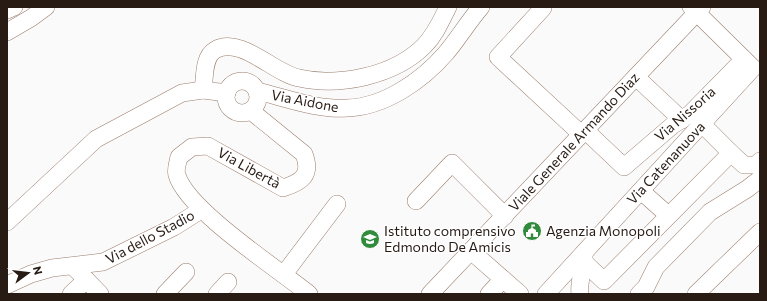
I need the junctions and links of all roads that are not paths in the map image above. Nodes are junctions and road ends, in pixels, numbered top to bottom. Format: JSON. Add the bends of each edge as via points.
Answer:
{"nodes":[{"id":1,"x":14,"y":7,"type":"edge"},
{"id":2,"x":46,"y":7,"type":"edge"},
{"id":3,"x":448,"y":7,"type":"edge"},
{"id":4,"x":481,"y":7,"type":"edge"},
{"id":5,"x":543,"y":8,"type":"dead end"},
{"id":6,"x":697,"y":9,"type":"edge"},
{"id":7,"x":7,"y":10,"type":"edge"},
{"id":8,"x":7,"y":32,"type":"edge"},
{"id":9,"x":752,"y":68,"type":"edge"},
{"id":10,"x":636,"y":77,"type":"junction"},
{"id":11,"x":203,"y":90,"type":"junction"},
{"id":12,"x":257,"y":91,"type":"junction"},
{"id":13,"x":226,"y":93,"type":"junction"},
{"id":14,"x":251,"y":111,"type":"junction"},
{"id":15,"x":682,"y":120,"type":"junction"},
{"id":16,"x":702,"y":124,"type":"junction"},
{"id":17,"x":583,"y":132,"type":"junction"},
{"id":18,"x":731,"y":153,"type":"junction"},
{"id":19,"x":760,"y":161,"type":"edge"},
{"id":20,"x":760,"y":179,"type":"edge"},
{"id":21,"x":641,"y":191,"type":"junction"},
{"id":22,"x":416,"y":201,"type":"dead end"},
{"id":23,"x":337,"y":204,"type":"dead end"},
{"id":24,"x":201,"y":210,"type":"junction"},
{"id":25,"x":668,"y":215,"type":"junction"},
{"id":26,"x":505,"y":216,"type":"junction"},
{"id":27,"x":7,"y":222,"type":"edge"},
{"id":28,"x":760,"y":232,"type":"edge"},
{"id":29,"x":471,"y":251,"type":"junction"},
{"id":30,"x":584,"y":258,"type":"junction"},
{"id":31,"x":73,"y":266,"type":"junction"},
{"id":32,"x":186,"y":272,"type":"dead end"},
{"id":33,"x":284,"y":274,"type":"junction"},
{"id":34,"x":502,"y":279,"type":"junction"},
{"id":35,"x":86,"y":280,"type":"junction"},
{"id":36,"x":7,"y":286,"type":"edge"},
{"id":37,"x":702,"y":292,"type":"edge"},
{"id":38,"x":71,"y":294,"type":"edge"},
{"id":39,"x":100,"y":294,"type":"edge"},
{"id":40,"x":165,"y":294,"type":"edge"},
{"id":41,"x":309,"y":294,"type":"edge"},
{"id":42,"x":430,"y":294,"type":"edge"},
{"id":43,"x":489,"y":294,"type":"edge"},
{"id":44,"x":520,"y":294,"type":"edge"},
{"id":45,"x":546,"y":294,"type":"edge"},
{"id":46,"x":580,"y":294,"type":"edge"},
{"id":47,"x":639,"y":294,"type":"edge"}],
"edges":[{"from":1,"to":7,"type":"street"},
{"from":2,"to":8,"type":"street"},
{"from":3,"to":11,"type":"street","via":[[438,28],[424,46],[394,68],[370,76],[333,81],[297,78],[259,58],[234,48],[224,47],[214,51],[206,61]]},
{"from":4,"to":12,"type":"street","name":"Via Aidone","via":[[445,54],[409,86],[369,104],[347,108],[311,105]]},
{"from":5,"to":17,"type":"street","via":[[498,57]]},
{"from":6,"to":9,"type":"street"},
{"from":6,"to":10,"type":"street","name":"Viale Generale Armando Diaz"},
{"from":9,"to":15,"type":"street","name":"Via Nissoria"},
{"from":9,"to":16,"type":"street","name":"Via Catenanuova"},
{"from":10,"to":15,"type":"street"},
{"from":10,"to":17,"type":"street","name":"Viale Generale Armando Diaz"},
{"from":11,"to":13,"type":"street"},
{"from":11,"to":27,"type":"street","via":[[182,93],[96,139]]},
{"from":12,"to":13,"type":"street","via":[[251,84],[241,81],[232,85]]},
{"from":12,"to":14,"type":"street","via":[[258,100]]},
{"from":13,"to":14,"type":"street","via":[[227,103],[233,110],[242,113]]},
{"from":14,"to":24,"type":"street","name":"Via Libertà","via":[[304,154],[308,164],[306,175],[295,184],[283,188],[208,146],[192,147],[179,157],[176,174],[185,191]]},
{"from":15,"to":17,"type":"street","name":"Via Nissoria","via":[[624,167]]},
{"from":16,"to":18,"type":"street"},
{"from":16,"to":21,"type":"street","name":"Via Catenanuova"},
{"from":17,"to":26,"type":"street","name":"Viale Generale Armando Diaz"},
{"from":18,"to":19,"type":"street","via":[[744,165],[756,165]]},
{"from":18,"to":25,"type":"street"},
{"from":20,"to":47,"type":"street","via":[[710,212],[656,267],[646,287]]},
{"from":21,"to":25,"type":"street"},
{"from":21,"to":30,"type":"street","name":"Via Catenanuova"},
{"from":22,"to":26,"type":"street","via":[[452,163]]},
{"from":23,"to":33,"type":"street"},
{"from":24,"to":31,"type":"street","name":"Via dello Stadio","via":[[174,227],[103,262]]},
{"from":24,"to":33,"type":"street","name":"Via Libertà"},
{"from":25,"to":30,"type":"street","via":[[604,281]]},
{"from":26,"to":29,"type":"street","name":"Viale Generale Armando Diaz"},
{"from":28,"to":37,"type":"street"},
{"from":29,"to":34,"type":"street"},
{"from":29,"to":42,"type":"street","name":"Viale Generale Armando Diaz"},
{"from":30,"to":45,"type":"street","name":"Via Catenanuova"},
{"from":30,"to":46,"type":"street"},
{"from":31,"to":35,"type":"street"},
{"from":31,"to":36,"type":"street","name":"Via dello Stadio","via":[[31,274]]},
{"from":32,"to":40,"type":"street"},
{"from":33,"to":41,"type":"street","name":"Via Libertà"},
{"from":34,"to":43,"type":"street"},
{"from":34,"to":44,"type":"street"},
{"from":35,"to":38,"type":"street"},
{"from":35,"to":39,"type":"street"}]}
